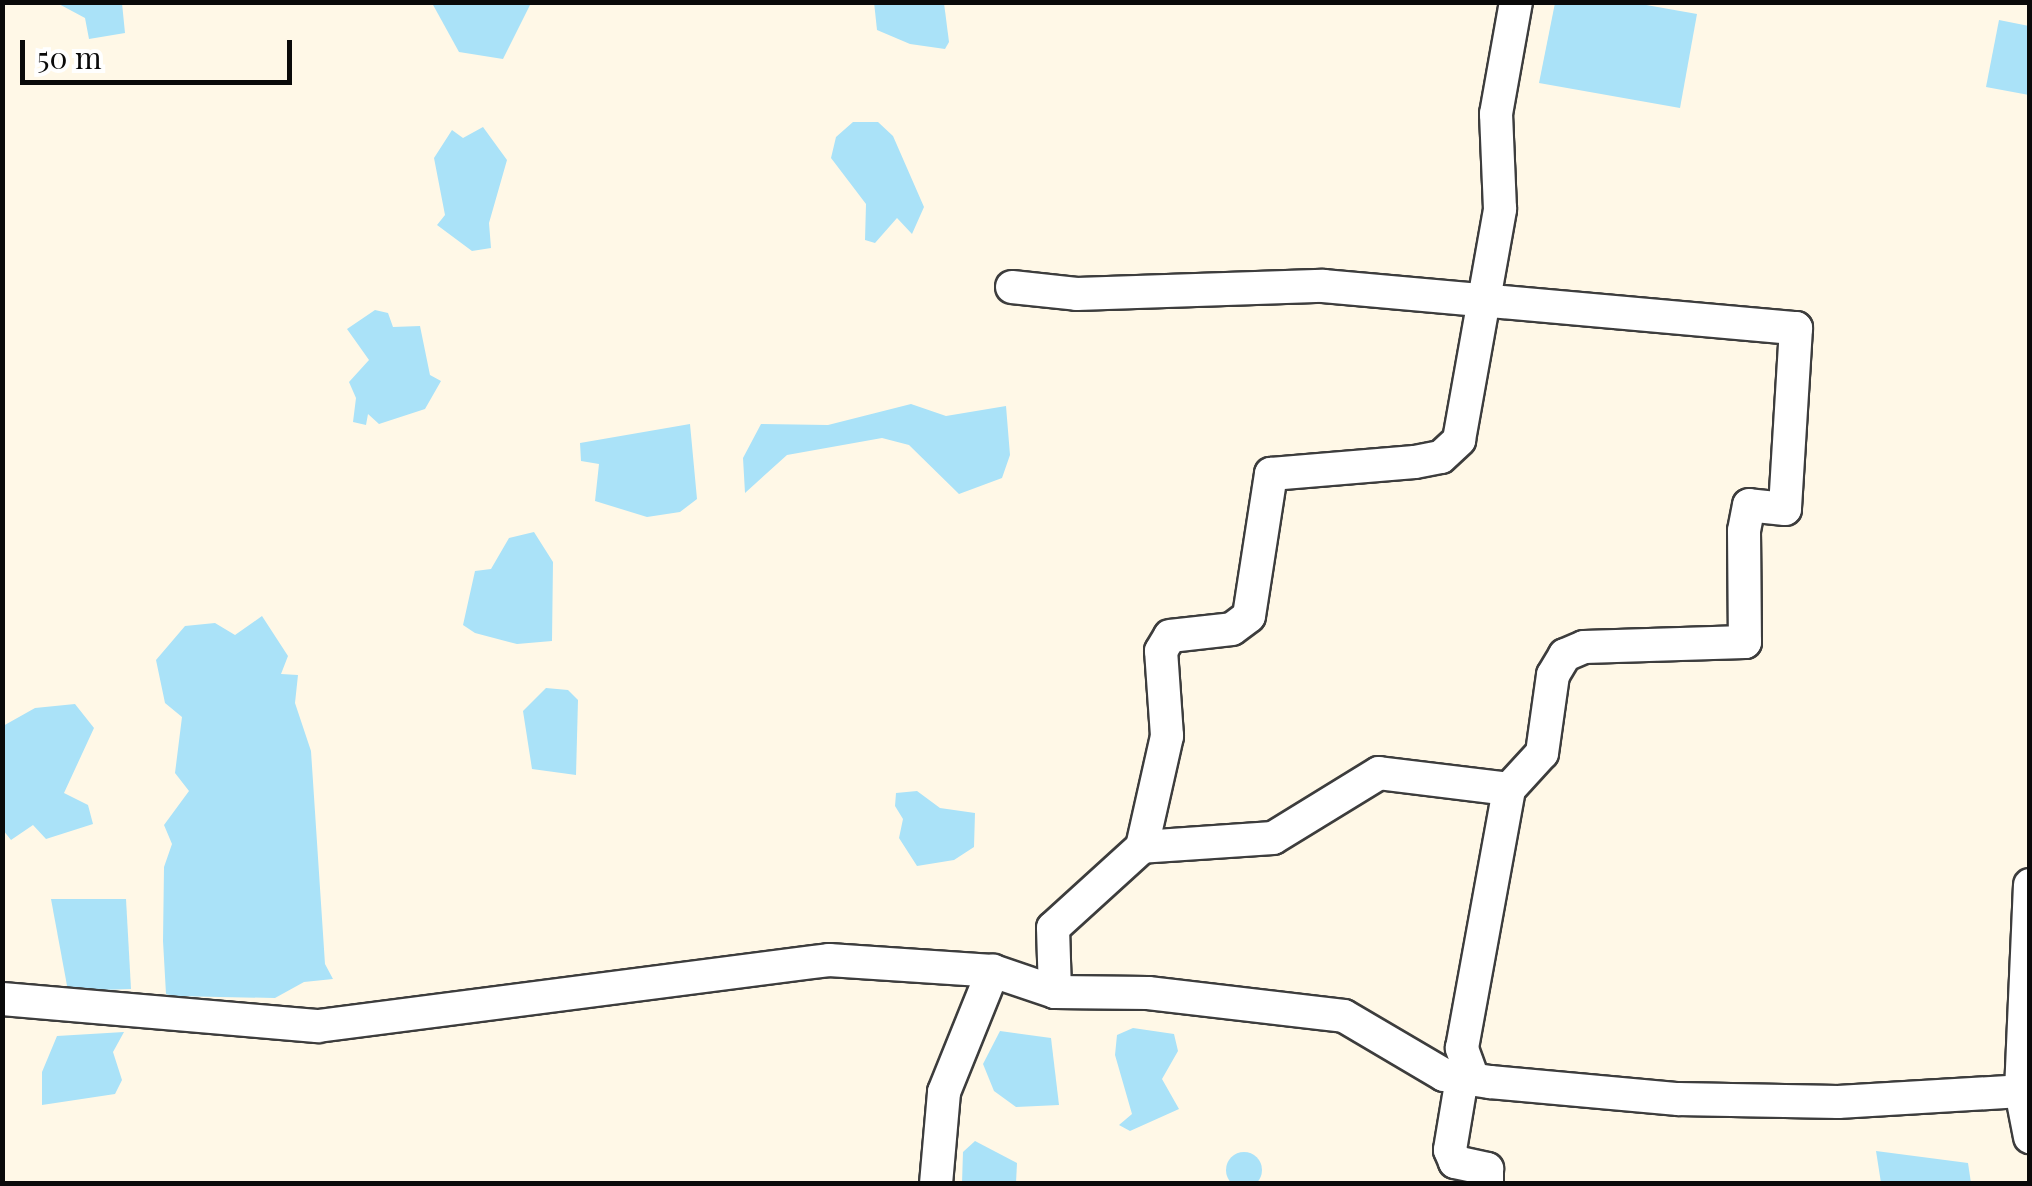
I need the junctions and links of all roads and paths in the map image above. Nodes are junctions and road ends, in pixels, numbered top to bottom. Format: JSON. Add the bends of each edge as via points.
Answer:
{"nodes":[{"id":1,"x":1516,"y":2,"type":"edge"},
{"id":2,"x":1012,"y":287,"type":"dead end"},
{"id":3,"x":1480,"y":304,"type":"junction"},
{"id":4,"x":1510,"y":789,"type":"junction"},
{"id":5,"x":1142,"y":847,"type":"junction"},
{"id":6,"x":2030,"y":885,"type":"edge"},
{"id":7,"x":992,"y":970,"type":"junction"},
{"id":8,"x":1055,"y":992,"type":"junction"},
{"id":9,"x":2,"y":999,"type":"edge"},
{"id":10,"x":1467,"y":1078,"type":"junction"},
{"id":11,"x":2021,"y":1091,"type":"junction"},
{"id":12,"x":2030,"y":1136,"type":"edge"},
{"id":13,"x":936,"y":1184,"type":"edge"},
{"id":14,"x":1487,"y":1184,"type":"edge"}],
"edges":[{"from":1,"to":3,"type":"street","via":[[1496,114],[1500,209]]},
{"from":2,"to":3,"type":"street","via":[[1076,294],[1324,286]]},
{"from":3,"to":4,"type":"street","via":[[1796,328],[1785,508],[1749,505],[1744,642],[1584,646],[1565,655],[1553,675],[1542,753]]},
{"from":3,"to":5,"type":"street","via":[[1459,440],[1441,457],[1415,462],[1271,474],[1249,616],[1232,629],[1170,636],[1161,651],[1167,736]]},
{"from":4,"to":5,"type":"street","via":[[1379,773],[1274,838]]},
{"from":4,"to":10,"type":"street","via":[[1462,1048]]},
{"from":5,"to":8,"type":"street","via":[[1053,928]]},
{"from":6,"to":11,"type":"street"},
{"from":7,"to":8,"type":"street"},
{"from":7,"to":9,"type":"street","via":[[829,960],[318,1026]]},
{"from":7,"to":13,"type":"street","via":[[944,1092]]},
{"from":8,"to":10,"type":"street","via":[[1148,993],[1200,1006],[1344,1016]]},
{"from":10,"to":11,"type":"street","via":[[1696,1099],[1931,1102]]},
{"from":10,"to":14,"type":"street","via":[[1450,1150],[1455,1162],[1492,1173]]},
{"from":11,"to":12,"type":"street"}]}
